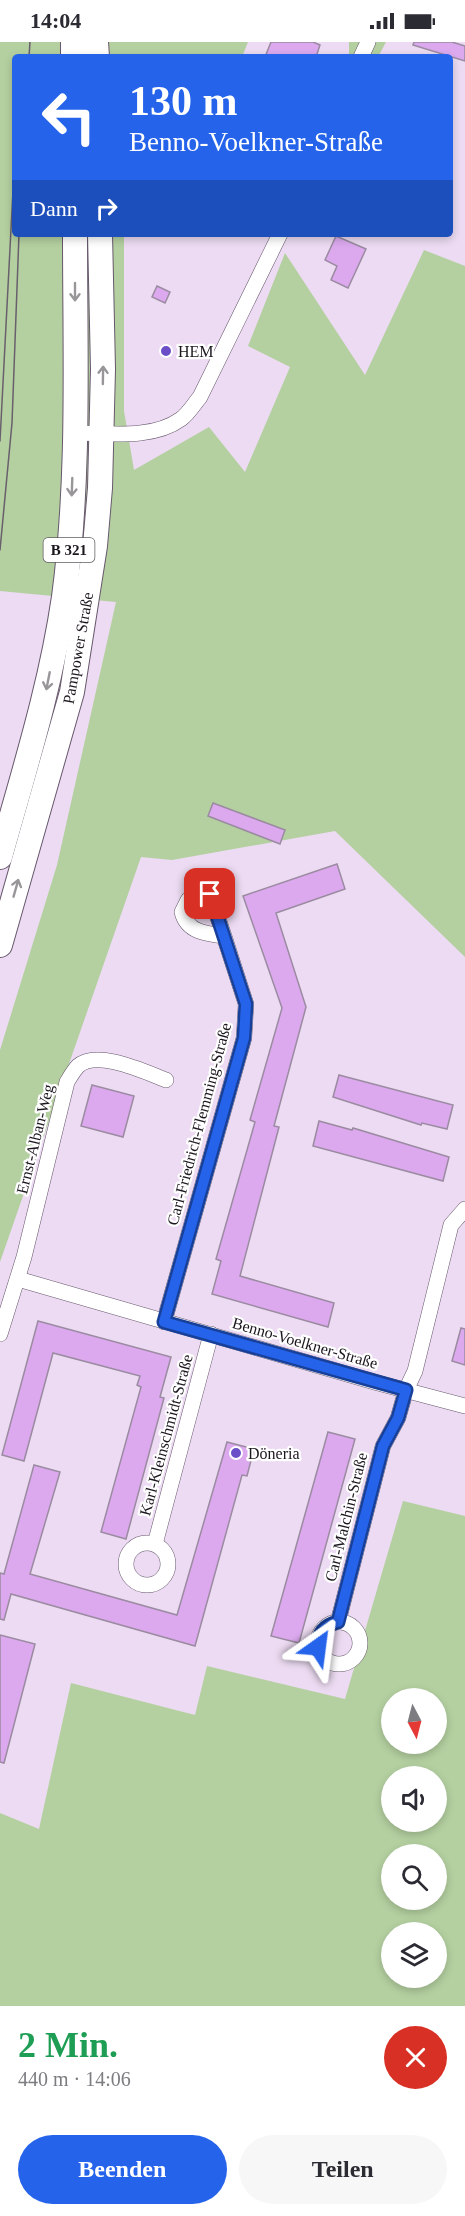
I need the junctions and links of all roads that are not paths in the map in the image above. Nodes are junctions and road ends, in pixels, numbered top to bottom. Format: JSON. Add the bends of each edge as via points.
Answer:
{"nodes":[{"id":1,"x":75,"y":237,"type":"edge"},
{"id":2,"x":100,"y":237,"type":"edge"},
{"id":3,"x":279,"y":237,"type":"edge"},
{"id":4,"x":74,"y":433,"type":"junction"},
{"id":5,"x":102,"y":433,"type":"junction"},
{"id":6,"x":0,"y":857,"type":"edge"},
{"id":7,"x":224,"y":936,"type":"dead end"},
{"id":8,"x":0,"y":945,"type":"edge"},
{"id":9,"x":166,"y":1080,"type":"dead end"},
{"id":10,"x":465,"y":1209,"type":"edge"},
{"id":11,"x":18,"y":1279,"type":"junction"},
{"id":12,"x":164,"y":1322,"type":"junction"},
{"id":13,"x":0,"y":1334,"type":"edge"},
{"id":14,"x":211,"y":1334,"type":"junction"},
{"id":15,"x":406,"y":1390,"type":"junction"},
{"id":16,"x":465,"y":1406,"type":"edge"},
{"id":17,"x":155,"y":1545,"type":"dead end"},
{"id":18,"x":338,"y":1622,"type":"dead end"}],
"edges":[{"from":1,"to":4,"type":"main road","name":"Pampower Straße","number":"B 321","one_way":true},
{"from":5,"to":2,"type":"main road","name":"Pampower Straße","number":"B 321","one_way":true},
{"from":3,"to":5,"type":"street","via":[[200,397],[182,418],[160,429]]},
{"from":4,"to":5,"type":"street"},
{"from":4,"to":6,"type":"main road","name":"Pampower Straße","number":"B 321","one_way":true,"via":[[64,599],[47,688]]},
{"from":8,"to":5,"type":"main road","name":"Pampower Straße","number":"B 321","one_way":true,"via":[[72,692],[95,546]]},
{"from":7,"to":12,"type":"street","name":"Carl-Friedrich-Flemming-Straße","via":[[246,1004],[244,1038]]},
{"from":9,"to":11,"type":"street","name":"Ernst-Alban-Weg","via":[[101,1059],[78,1066],[67,1082]]},
{"from":10,"to":15,"type":"street","name":"Carl-Malchin-Straße","via":[[451,1225],[415,1371]]},
{"from":11,"to":12,"type":"street","name":"Benno-Voelkner-Straße"},
{"from":11,"to":13,"type":"street"},
{"from":12,"to":14,"type":"street","name":"Benno-Voelkner-Straße"},
{"from":14,"to":15,"type":"street","name":"Benno-Voelkner-Straße"},
{"from":14,"to":17,"type":"street","name":"Karl-Kleinschmidt-Straße"},
{"from":15,"to":16,"type":"street","name":"Benno-Voelkner-Straße"},
{"from":15,"to":18,"type":"street","name":"Carl-Malchin-Straße","via":[[398,1418],[383,1446]]}]}
